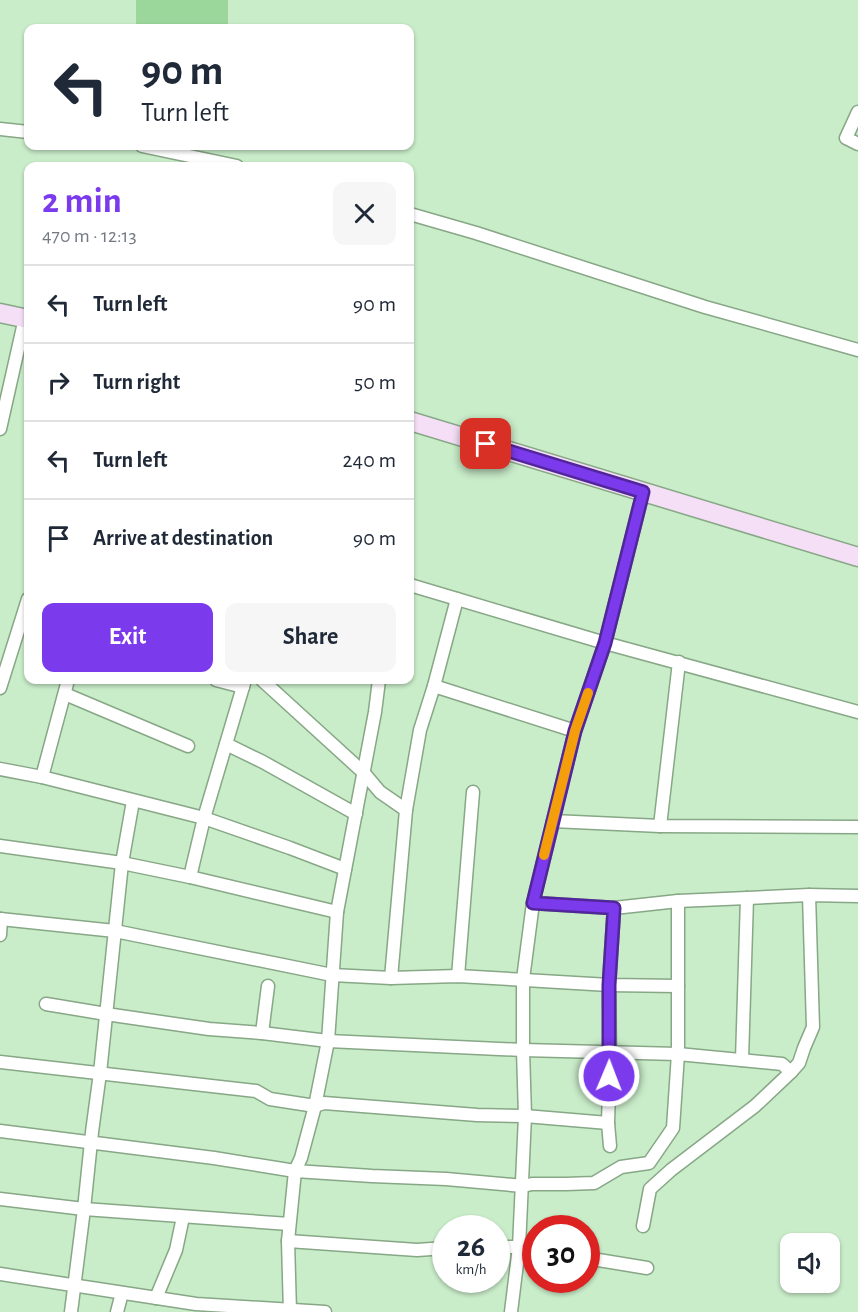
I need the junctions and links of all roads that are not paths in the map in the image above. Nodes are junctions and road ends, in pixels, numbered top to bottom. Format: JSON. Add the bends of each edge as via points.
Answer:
{"nodes":[{"id":1,"x":858,"y":112,"type":"edge"},
{"id":2,"x":0,"y":129,"type":"edge"},
{"id":3,"x":24,"y":132,"type":"edge"},
{"id":4,"x":858,"y":144,"type":"edge"},
{"id":5,"x":161,"y":150,"type":"edge"},
{"id":6,"x":218,"y":162,"type":"edge"},
{"id":7,"x":414,"y":215,"type":"edge"},
{"id":8,"x":0,"y":313,"type":"edge"},
{"id":9,"x":24,"y":317,"type":"edge"},
{"id":10,"x":24,"y":330,"type":"edge"},
{"id":11,"x":858,"y":350,"type":"edge"},
{"id":12,"x":414,"y":422,"type":"edge"},
{"id":13,"x":0,"y":429,"type":"edge"},
{"id":14,"x":643,"y":492,"type":"junction"},
{"id":15,"x":858,"y":557,"type":"edge"},
{"id":16,"x":414,"y":586,"type":"edge"},
{"id":17,"x":457,"y":599,"type":"junction"},
{"id":18,"x":24,"y":611,"type":"edge"},
{"id":19,"x":605,"y":643,"type":"junction"},
{"id":20,"x":679,"y":662,"type":"junction"},
{"id":21,"x":67,"y":684,"type":"edge"},
{"id":22,"x":244,"y":684,"type":"edge"},
{"id":23,"x":266,"y":684,"type":"edge"},
{"id":24,"x":378,"y":684,"type":"edge"},
{"id":25,"x":434,"y":686,"type":"junction"},
{"id":26,"x":0,"y":688,"type":"edge"},
{"id":27,"x":65,"y":694,"type":"junction"},
{"id":28,"x":858,"y":712,"type":"edge"},
{"id":29,"x":575,"y":731,"type":"junction"},
{"id":30,"x":226,"y":744,"type":"junction"},
{"id":31,"x":188,"y":746,"type":"dead end"},
{"id":32,"x":0,"y":769,"type":"edge"},
{"id":33,"x":363,"y":773,"type":"junction"},
{"id":34,"x":42,"y":777,"type":"junction"},
{"id":35,"x":473,"y":792,"type":"dead end"},
{"id":36,"x":134,"y":801,"type":"junction"},
{"id":37,"x":406,"y":810,"type":"junction"},
{"id":38,"x":356,"y":814,"type":"junction"},
{"id":39,"x":204,"y":818,"type":"junction"},
{"id":40,"x":552,"y":821,"type":"junction"},
{"id":41,"x":660,"y":826,"type":"junction"},
{"id":42,"x":858,"y":827,"type":"edge"},
{"id":43,"x":0,"y":846,"type":"edge"},
{"id":44,"x":122,"y":863,"type":"junction"},
{"id":45,"x":345,"y":869,"type":"junction"},
{"id":46,"x":190,"y":876,"type":"junction"},
{"id":47,"x":809,"y":895,"type":"junction"},
{"id":48,"x":858,"y":896,"type":"edge"},
{"id":49,"x":747,"y":898,"type":"junction"},
{"id":50,"x":678,"y":902,"type":"junction"},
{"id":51,"x":533,"y":903,"type":"junction"},
{"id":52,"x":614,"y":908,"type":"junction"},
{"id":53,"x":337,"y":912,"type":"junction"},
{"id":54,"x":0,"y":919,"type":"edge"},
{"id":55,"x":115,"y":931,"type":"junction"},
{"id":56,"x":0,"y":934,"type":"edge"},
{"id":57,"x":332,"y":975,"type":"junction"},
{"id":58,"x":458,"y":976,"type":"junction"},
{"id":59,"x":391,"y":978,"type":"junction"},
{"id":60,"x":523,"y":979,"type":"junction"},
{"id":61,"x":609,"y":985,"type":"junction"},
{"id":62,"x":268,"y":986,"type":"dead end"},
{"id":63,"x":678,"y":986,"type":"junction"},
{"id":64,"x":46,"y":1004,"type":"dead end"},
{"id":65,"x":106,"y":1014,"type":"junction"},
{"id":66,"x":262,"y":1033,"type":"junction"},
{"id":67,"x":328,"y":1041,"type":"junction"},
{"id":68,"x":523,"y":1050,"type":"junction"},
{"id":69,"x":610,"y":1053,"type":"junction"},
{"id":70,"x":678,"y":1054,"type":"junction"},
{"id":71,"x":742,"y":1060,"type":"junction"},
{"id":72,"x":0,"y":1062,"type":"edge"},
{"id":73,"x":791,"y":1072,"type":"junction"},
{"id":74,"x":100,"y":1073,"type":"junction"},
{"id":75,"x":315,"y":1106,"type":"junction"},
{"id":76,"x":525,"y":1116,"type":"junction"},
{"id":77,"x":608,"y":1123,"type":"junction"},
{"id":78,"x":0,"y":1131,"type":"edge"},
{"id":79,"x":91,"y":1143,"type":"junction"},
{"id":80,"x":610,"y":1146,"type":"dead end"},
{"id":81,"x":295,"y":1171,"type":"junction"},
{"id":82,"x":523,"y":1186,"type":"junction"},
{"id":83,"x":0,"y":1199,"type":"edge"},
{"id":84,"x":84,"y":1209,"type":"junction"},
{"id":85,"x":183,"y":1217,"type":"junction"},
{"id":86,"x":289,"y":1224,"type":"junction"},
{"id":87,"x":643,"y":1226,"type":"dead end"},
{"id":88,"x":288,"y":1241,"type":"junction"},
{"id":89,"x":510,"y":1247,"type":"edge"},
{"id":90,"x":519,"y":1247,"type":"junction"},
{"id":91,"x":522,"y":1248,"type":"edge"},
{"id":92,"x":432,"y":1249,"type":"edge"},
{"id":93,"x":600,"y":1260,"type":"edge"},
{"id":94,"x":647,"y":1268,"type":"dead end"},
{"id":95,"x":0,"y":1274,"type":"edge"},
{"id":96,"x":74,"y":1286,"type":"junction"},
{"id":97,"x":122,"y":1293,"type":"junction"},
{"id":98,"x":156,"y":1298,"type":"junction"},
{"id":99,"x":290,"y":1311,"type":"edge"},
{"id":100,"x":71,"y":1312,"type":"edge"},
{"id":101,"x":117,"y":1312,"type":"edge"},
{"id":102,"x":326,"y":1312,"type":"edge"},
{"id":103,"x":511,"y":1312,"type":"edge"}],
"edges":[{"from":1,"to":4,"type":"street","via":[[846,138]]},
{"from":2,"to":3,"type":"street"},
{"from":5,"to":6,"type":"street"},
{"from":7,"to":11,"type":"street","via":[[705,307]]},
{"from":8,"to":9,"type":"street"},
{"from":10,"to":13,"type":"street"},
{"from":12,"to":14,"type":"street"},
{"from":14,"to":15,"type":"street"},
{"from":14,"to":19,"type":"street"},
{"from":16,"to":17,"type":"street"},
{"from":17,"to":19,"type":"street"},
{"from":17,"to":25,"type":"street"},
{"from":18,"to":26,"type":"street"},
{"from":19,"to":20,"type":"street"},
{"from":19,"to":29,"type":"street"},
{"from":20,"to":28,"type":"street"},
{"from":20,"to":41,"type":"street"},
{"from":21,"to":27,"type":"street"},
{"from":22,"to":30,"type":"street"},
{"from":23,"to":33,"type":"street"},
{"from":24,"to":33,"type":"street"},
{"from":25,"to":29,"type":"street"},
{"from":25,"to":37,"type":"street","via":[[420,730]]},
{"from":27,"to":31,"type":"street"},
{"from":27,"to":34,"type":"street"},
{"from":29,"to":40,"type":"street"},
{"from":30,"to":38,"type":"street"},
{"from":30,"to":39,"type":"street"},
{"from":32,"to":34,"type":"street"},
{"from":33,"to":37,"type":"street","via":[[380,792]]},
{"from":33,"to":38,"type":"street"},
{"from":34,"to":36,"type":"street"},
{"from":35,"to":58,"type":"street"},
{"from":36,"to":39,"type":"street"},
{"from":36,"to":44,"type":"street"},
{"from":37,"to":59,"type":"street"},
{"from":38,"to":45,"type":"street"},
{"from":39,"to":45,"type":"street"},
{"from":39,"to":46,"type":"street"},
{"from":40,"to":41,"type":"street"},
{"from":40,"to":51,"type":"street"},
{"from":41,"to":42,"type":"street"},
{"from":43,"to":44,"type":"street"},
{"from":44,"to":46,"type":"street"},
{"from":44,"to":55,"type":"street"},
{"from":45,"to":53,"type":"street"},
{"from":46,"to":53,"type":"street"},
{"from":47,"to":48,"type":"street"},
{"from":47,"to":49,"type":"street"},
{"from":47,"to":73,"type":"street","via":[[813,1027],[799,1063]]},
{"from":49,"to":50,"type":"street"},
{"from":49,"to":71,"type":"street"},
{"from":50,"to":52,"type":"street"},
{"from":50,"to":63,"type":"street"},
{"from":51,"to":52,"type":"street"},
{"from":51,"to":60,"type":"street"},
{"from":52,"to":61,"type":"street"},
{"from":53,"to":57,"type":"street"},
{"from":54,"to":55,"type":"street"},
{"from":54,"to":56,"type":"street"},
{"from":55,"to":57,"type":"street"},
{"from":55,"to":65,"type":"street"},
{"from":57,"to":59,"type":"street"},
{"from":57,"to":67,"type":"street"},
{"from":58,"to":59,"type":"street"},
{"from":58,"to":60,"type":"street"},
{"from":60,"to":61,"type":"street"},
{"from":60,"to":68,"type":"street"},
{"from":61,"to":63,"type":"street"},
{"from":61,"to":69,"type":"street"},
{"from":62,"to":66,"type":"street"},
{"from":63,"to":70,"type":"street"},
{"from":64,"to":65,"type":"street"},
{"from":65,"to":66,"type":"street"},
{"from":65,"to":74,"type":"street"},
{"from":66,"to":67,"type":"street"},
{"from":67,"to":68,"type":"street"},
{"from":67,"to":75,"type":"street"},
{"from":68,"to":69,"type":"street"},
{"from":68,"to":76,"type":"street"},
{"from":69,"to":70,"type":"street"},
{"from":69,"to":77,"type":"street"},
{"from":70,"to":71,"type":"street"},
{"from":70,"to":82,"type":"street","via":[[673,1128],[650,1163],[621,1167],[594,1183]]},
{"from":71,"to":73,"type":"street","via":[[782,1064]]},
{"from":72,"to":74,"type":"street"},
{"from":73,"to":87,"type":"street","via":[[756,1107],[650,1189]]},
{"from":74,"to":75,"type":"street","via":[[256,1091],[270,1099]]},
{"from":74,"to":79,"type":"street"},
{"from":75,"to":76,"type":"street","via":[[324,1103]]},
{"from":75,"to":81,"type":"street"},
{"from":76,"to":77,"type":"street"},
{"from":76,"to":82,"type":"street"},
{"from":77,"to":80,"type":"street"},
{"from":78,"to":79,"type":"street"},
{"from":79,"to":81,"type":"street"},
{"from":79,"to":84,"type":"street"},
{"from":81,"to":82,"type":"street"},
{"from":81,"to":86,"type":"street"},
{"from":82,"to":90,"type":"street"},
{"from":83,"to":84,"type":"street"},
{"from":84,"to":85,"type":"street"},
{"from":84,"to":96,"type":"street"},
{"from":85,"to":86,"type":"street"},
{"from":85,"to":98,"type":"street","via":[[176,1250]]},
{"from":86,"to":88,"type":"street"},
{"from":88,"to":92,"type":"street"},
{"from":88,"to":99,"type":"street"},
{"from":89,"to":90,"type":"street"},
{"from":90,"to":91,"type":"street"},
{"from":90,"to":103,"type":"street"},
{"from":93,"to":94,"type":"street"},
{"from":95,"to":96,"type":"street"},
{"from":96,"to":97,"type":"street"},
{"from":96,"to":100,"type":"street"},
{"from":97,"to":98,"type":"street"},
{"from":97,"to":101,"type":"street"},
{"from":98,"to":99,"type":"street"},
{"from":99,"to":102,"type":"street"}]}
